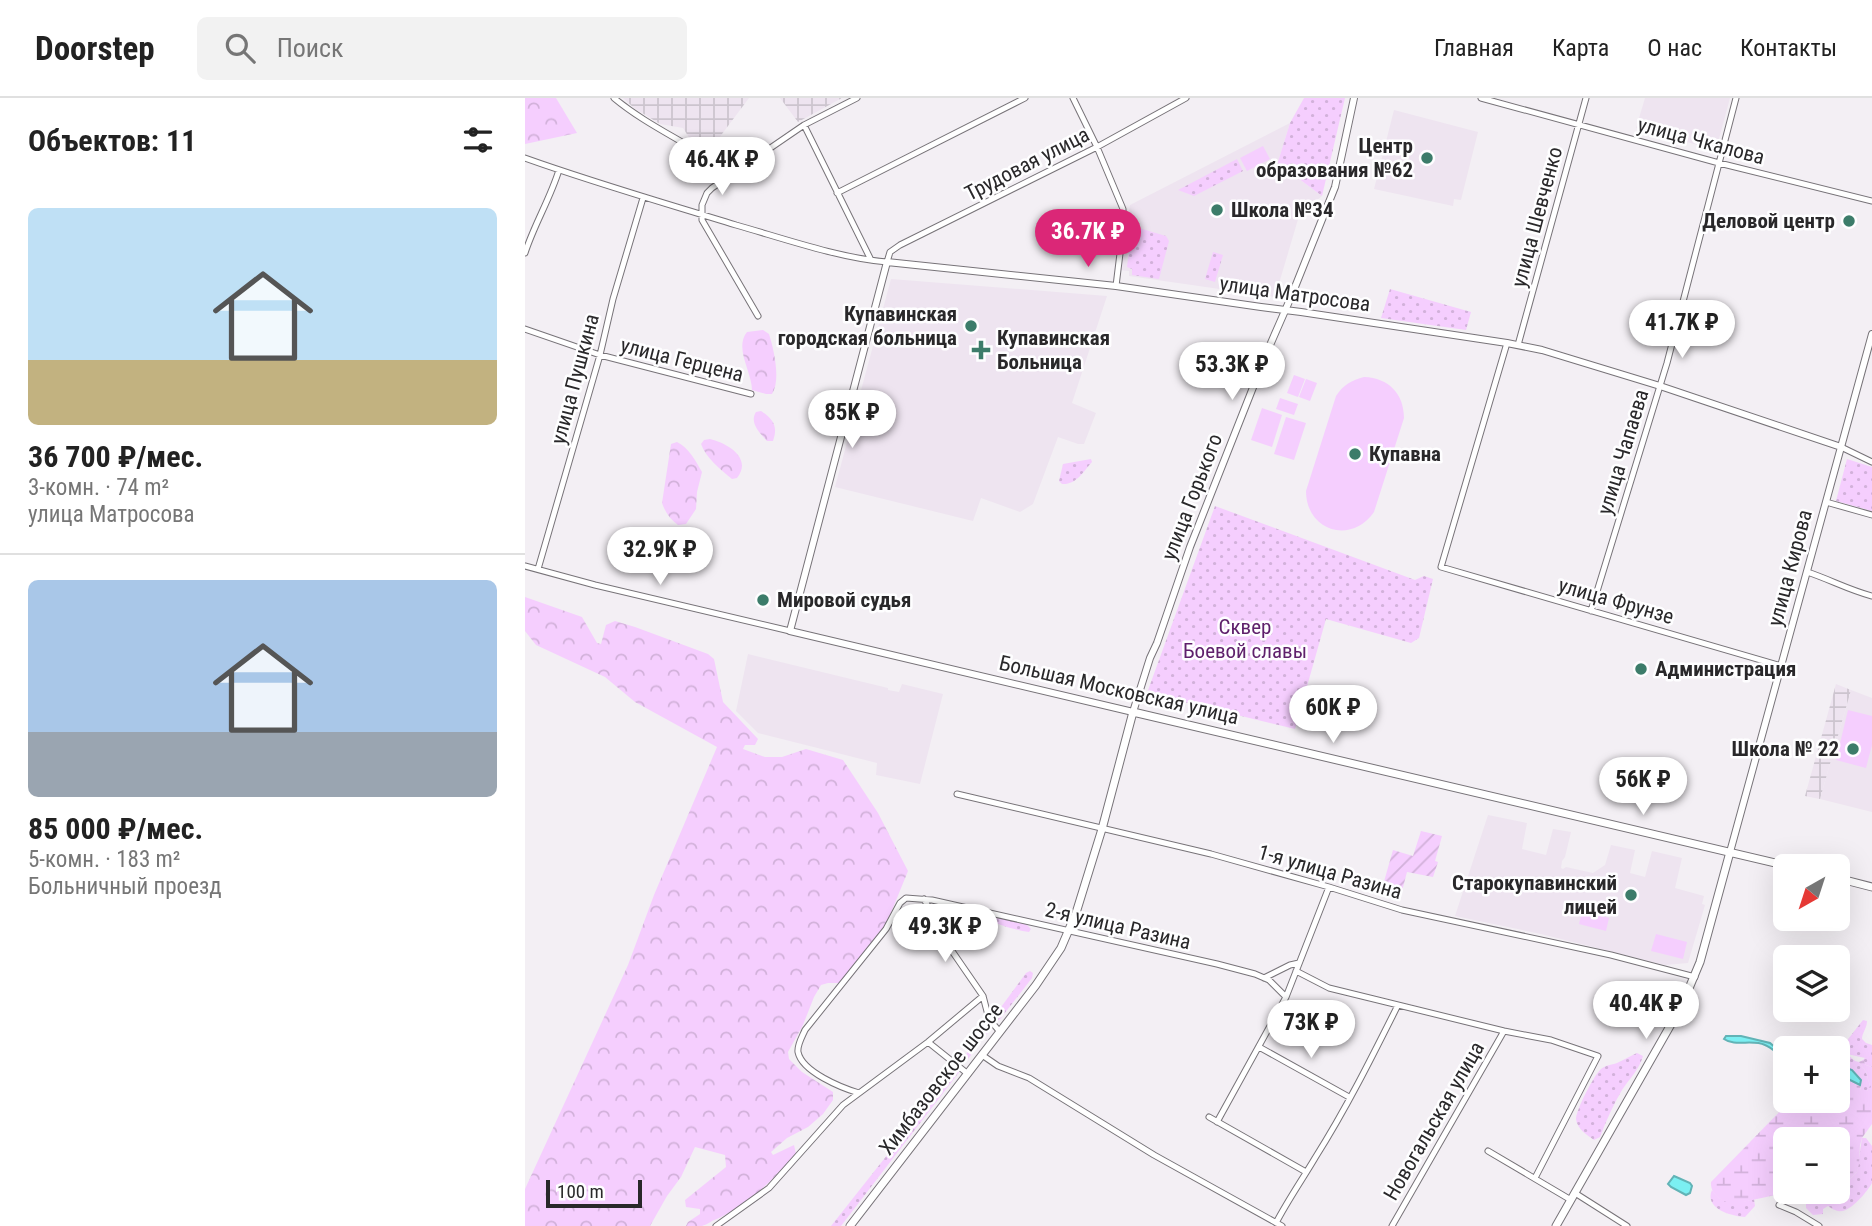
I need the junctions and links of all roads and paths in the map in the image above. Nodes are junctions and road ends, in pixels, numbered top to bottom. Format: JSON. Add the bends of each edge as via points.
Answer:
{"nodes":[{"id":1,"x":614,"y":98,"type":"edge"},
{"id":2,"x":857,"y":98,"type":"edge"},
{"id":3,"x":1025,"y":98,"type":"edge"},
{"id":4,"x":1073,"y":98,"type":"edge"},
{"id":5,"x":1186,"y":98,"type":"edge"},
{"id":6,"x":1354,"y":98,"type":"edge"},
{"id":7,"x":1481,"y":98,"type":"edge"},
{"id":8,"x":1586,"y":98,"type":"edge"},
{"id":9,"x":1736,"y":98,"type":"edge"},
{"id":10,"x":1579,"y":124,"type":"junction"},
{"id":11,"x":804,"y":125,"type":"junction"},
{"id":12,"x":1097,"y":147,"type":"junction"},
{"id":13,"x":525,"y":158,"type":"edge"},
{"id":14,"x":1719,"y":163,"type":"junction"},
{"id":15,"x":559,"y":170,"type":"junction"},
{"id":16,"x":731,"y":174,"type":"junction"},
{"id":17,"x":837,"y":193,"type":"junction"},
{"id":18,"x":643,"y":198,"type":"junction"},
{"id":19,"x":1872,"y":201,"type":"edge"},
{"id":20,"x":701,"y":214,"type":"junction"},
{"id":21,"x":525,"y":253,"type":"edge"},
{"id":22,"x":872,"y":260,"type":"junction"},
{"id":23,"x":887,"y":262,"type":"junction"},
{"id":24,"x":1116,"y":286,"type":"junction"},
{"id":25,"x":1285,"y":310,"type":"junction"},
{"id":26,"x":758,"y":316,"type":"dead end"},
{"id":27,"x":525,"y":329,"type":"edge"},
{"id":28,"x":1872,"y":334,"type":"edge"},
{"id":29,"x":1507,"y":343,"type":"junction"},
{"id":30,"x":1518,"y":345,"type":"junction"},
{"id":31,"x":600,"y":355,"type":"junction"},
{"id":32,"x":1660,"y":386,"type":"junction"},
{"id":33,"x":751,"y":394,"type":"dead end"},
{"id":34,"x":1841,"y":447,"type":"junction"},
{"id":35,"x":1872,"y":462,"type":"edge"},
{"id":36,"x":1826,"y":502,"type":"junction"},
{"id":37,"x":1872,"y":515,"type":"edge"},
{"id":38,"x":525,"y":566,"type":"edge"},
{"id":39,"x":538,"y":569,"type":"junction"},
{"id":40,"x":1807,"y":572,"type":"junction"},
{"id":41,"x":1872,"y":596,"type":"edge"},
{"id":42,"x":1591,"y":611,"type":"junction"},
{"id":43,"x":790,"y":631,"type":"junction"},
{"id":44,"x":1781,"y":666,"type":"junction"},
{"id":45,"x":1133,"y":712,"type":"junction"},
{"id":46,"x":957,"y":794,"type":"dead end"},
{"id":47,"x":1102,"y":828,"type":"junction"},
{"id":48,"x":1730,"y":852,"type":"junction"},
{"id":49,"x":1773,"y":862,"type":"edge"},
{"id":50,"x":1850,"y":881,"type":"edge"},
{"id":51,"x":1329,"y":887,"type":"junction"},
{"id":52,"x":1872,"y":887,"type":"edge"},
{"id":53,"x":924,"y":899,"type":"junction"},
{"id":54,"x":1069,"y":932,"type":"junction"},
{"id":55,"x":1299,"y":963,"type":"junction"},
{"id":56,"x":1296,"y":971,"type":"junction"},
{"id":57,"x":1695,"y":977,"type":"junction"},
{"id":58,"x":1263,"y":978,"type":"junction"},
{"id":59,"x":983,"y":996,"type":"junction"},
{"id":60,"x":1286,"y":997,"type":"junction"},
{"id":61,"x":1398,"y":1005,"type":"junction"},
{"id":62,"x":1504,"y":1031,"type":"junction"},
{"id":63,"x":1000,"y":1032,"type":"junction"},
{"id":64,"x":928,"y":1042,"type":"junction"},
{"id":65,"x":1259,"y":1046,"type":"junction"},
{"id":66,"x":982,"y":1055,"type":"junction"},
{"id":67,"x":968,"y":1074,"type":"junction"},
{"id":68,"x":859,"y":1093,"type":"junction"},
{"id":69,"x":1349,"y":1097,"type":"junction"},
{"id":70,"x":1209,"y":1117,"type":"dead end"},
{"id":71,"x":1217,"y":1122,"type":"junction"},
{"id":72,"x":1488,"y":1151,"type":"dead end"},
{"id":73,"x":1306,"y":1172,"type":"junction"},
{"id":74,"x":1535,"y":1178,"type":"junction"},
{"id":75,"x":1573,"y":1197,"type":"junction"},
{"id":76,"x":1779,"y":1205,"type":"dead end"},
{"id":77,"x":1279,"y":1224,"type":"edge"},
{"id":78,"x":716,"y":1226,"type":"edge"},
{"id":79,"x":850,"y":1226,"type":"edge"},
{"id":80,"x":1392,"y":1226,"type":"edge"},
{"id":81,"x":1556,"y":1226,"type":"edge"},
{"id":82,"x":1626,"y":1226,"type":"edge"},
{"id":83,"x":1819,"y":1226,"type":"edge"}],
"edges":[{"from":1,"to":16,"type":"street"},
{"from":2,"to":11,"type":"street"},
{"from":3,"to":17,"type":"street"},
{"from":4,"to":12,"type":"street"},
{"from":5,"to":12,"type":"street","name":"Трудовая улица"},
{"from":6,"to":25,"type":"street","name":"улица Горького","via":[[1335,187]]},
{"from":7,"to":10,"type":"street","name":"улица Чкалова"},
{"from":8,"to":10,"type":"street","name":"улица Шевченко"},
{"from":9,"to":14,"type":"street","name":"улица Чапаева"},
{"from":10,"to":14,"type":"street","name":"улица Чкалова"},
{"from":10,"to":30,"type":"street","name":"улица Шевченко"},
{"from":11,"to":16,"type":"street"},
{"from":11,"to":17,"type":"street"},
{"from":12,"to":23,"type":"street","name":"Трудовая улица","via":[[900,245],[890,252]]},
{"from":12,"to":24,"type":"street","via":[[1124,218]]},
{"from":13,"to":15,"type":"street","name":"улица Матросова"},
{"from":14,"to":19,"type":"street","name":"улица Чкалова"},
{"from":14,"to":32,"type":"street","name":"улица Чапаева"},
{"from":15,"to":18,"type":"street","name":"улица Матросова"},
{"from":15,"to":21,"type":"street"},
{"from":16,"to":20,"type":"street","via":[[707,193]]},
{"from":17,"to":22,"type":"street"},
{"from":18,"to":20,"type":"street","name":"улица Матросова"},
{"from":18,"to":31,"type":"street","name":"улица Пушкина"},
{"from":20,"to":22,"type":"street","name":"улица Матросова"},
{"from":20,"to":26,"type":"street"},
{"from":22,"to":23,"type":"street","name":"улица Матросова"},
{"from":23,"to":24,"type":"street","name":"улица Матросова"},
{"from":23,"to":43,"type":"street"},
{"from":24,"to":25,"type":"street","name":"улица Матросова"},
{"from":25,"to":29,"type":"street","name":"улица Матросова"},
{"from":25,"to":45,"type":"street","name":"улица Горького","via":[[1190,547]]},
{"from":27,"to":31,"type":"street","name":"улица Герцена"},
{"from":28,"to":34,"type":"street","name":"улица Кирова"},
{"from":29,"to":30,"type":"street","name":"улица Матросова"},
{"from":29,"to":42,"type":"street","name":"улица Фрунзе","via":[[1441,567]]},
{"from":30,"to":32,"type":"street","name":"улица Матросова"},
{"from":31,"to":33,"type":"street","name":"улица Герцена"},
{"from":31,"to":39,"type":"street","name":"улица Пушкина"},
{"from":32,"to":34,"type":"street","name":"улица Матросова"},
{"from":32,"to":42,"type":"street","name":"улица Чапаева"},
{"from":34,"to":35,"type":"street","name":"улица Матросова"},
{"from":34,"to":36,"type":"street","name":"улица Кирова"},
{"from":36,"to":37,"type":"street"},
{"from":36,"to":40,"type":"street","name":"улица Кирова"},
{"from":38,"to":39,"type":"street","name":"Большая Московская улица"},
{"from":39,"to":43,"type":"street","name":"Большая Московская улица"},
{"from":40,"to":41,"type":"street"},
{"from":40,"to":44,"type":"street","name":"улица Кирова"},
{"from":42,"to":44,"type":"street","name":"улица Фрунзе"},
{"from":43,"to":45,"type":"street","name":"Большая Московская улица"},
{"from":44,"to":48,"type":"street","name":"улица Кирова"},
{"from":45,"to":47,"type":"main road","name":"Химбазовское шоссе"},
{"from":45,"to":48,"type":"main road","name":"Большая Московская улица"},
{"from":46,"to":47,"type":"street","name":"1-я улица Разина"},
{"from":47,"to":51,"type":"street","name":"1-я улица Разина"},
{"from":47,"to":54,"type":"main road","name":"Химбазовское шоссе"},
{"from":48,"to":49,"type":"main road","name":"Большая Московская улица"},
{"from":48,"to":57,"type":"main road"},
{"from":50,"to":52,"type":"main road"},
{"from":51,"to":55,"type":"street"},
{"from":51,"to":57,"type":"street","name":"1-я улица Разина","via":[[1402,910]]},
{"from":53,"to":54,"type":"street","name":"2-я улица Разина"},
{"from":53,"to":59,"type":"street"},
{"from":53,"to":68,"type":"street","via":[[906,898],[899,903],[886,929],[798,1045],[803,1062],[839,1086]]},
{"from":54,"to":58,"type":"street","name":"2-я улица Разина"},
{"from":54,"to":63,"type":"main road","name":"Химбазовское шоссе"},
{"from":55,"to":56,"type":"street"},
{"from":55,"to":58,"type":"street"},
{"from":56,"to":60,"type":"street"},
{"from":56,"to":61,"type":"street","via":[[1329,988]]},
{"from":57,"to":75,"type":"main road"},
{"from":58,"to":60,"type":"street","name":"2-я улица Разина"},
{"from":59,"to":63,"type":"street","via":[[989,1019]]},
{"from":59,"to":64,"type":"street"},
{"from":60,"to":65,"type":"street"},
{"from":61,"to":62,"type":"street"},
{"from":61,"to":69,"type":"street"},
{"from":62,"to":74,"type":"street","via":[[1598,1056]]},
{"from":62,"to":80,"type":"street","name":"Новогальская улица"},
{"from":63,"to":66,"type":"main road","name":"Химбазовское шоссе"},
{"from":64,"to":67,"type":"street"},
{"from":64,"to":68,"type":"street"},
{"from":65,"to":69,"type":"street"},
{"from":65,"to":71,"type":"street"},
{"from":66,"to":67,"type":"main road","name":"Химбазовское шоссе"},
{"from":66,"to":77,"type":"street"},
{"from":67,"to":79,"type":"main road","name":"Химбазовское шоссе"},
{"from":68,"to":78,"type":"street","via":[[838,1110],[769,1188]]},
{"from":69,"to":73,"type":"street"},
{"from":70,"to":71,"type":"street"},
{"from":71,"to":73,"type":"street"},
{"from":72,"to":74,"type":"street"},
{"from":73,"to":77,"type":"street"},
{"from":74,"to":75,"type":"street"},
{"from":75,"to":81,"type":"main road"},
{"from":75,"to":82,"type":"street"},
{"from":76,"to":83,"type":"street"}]}
